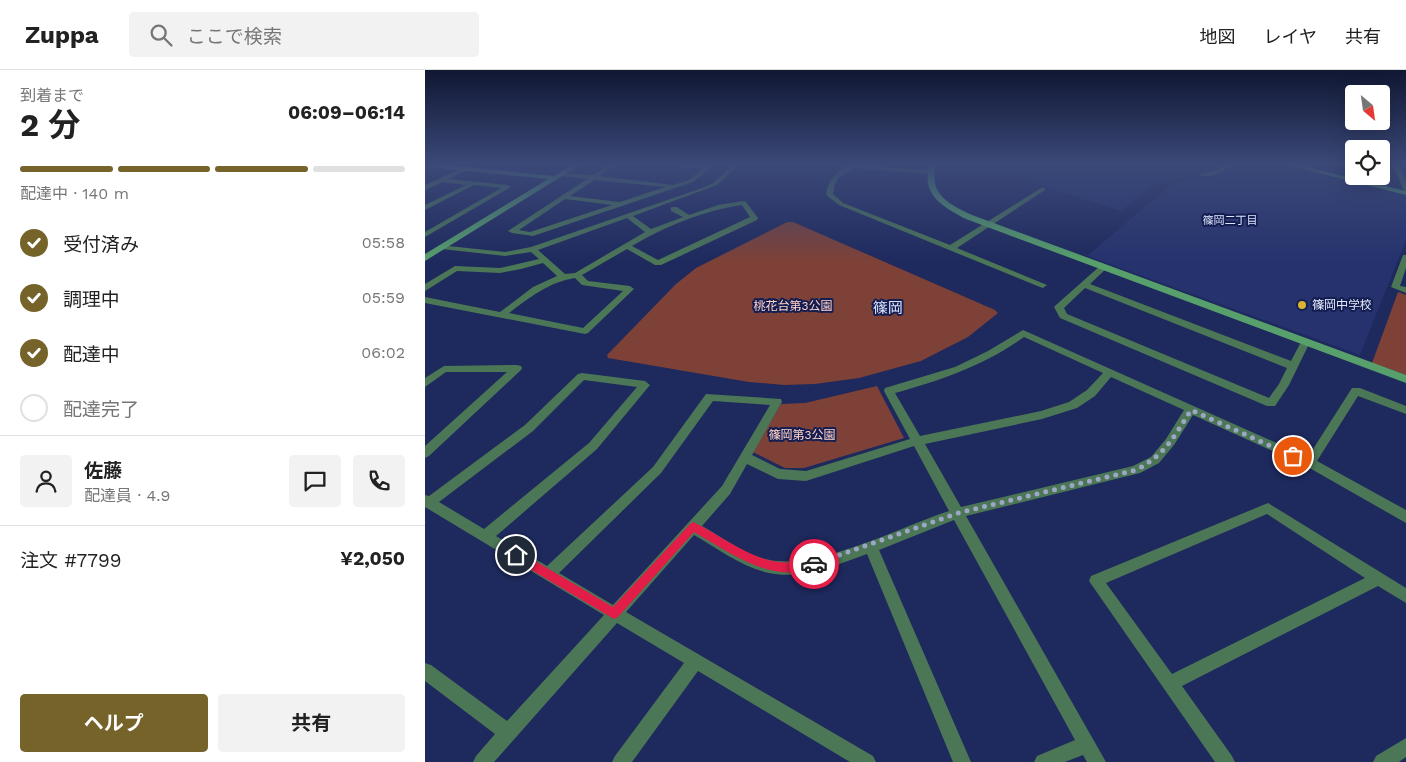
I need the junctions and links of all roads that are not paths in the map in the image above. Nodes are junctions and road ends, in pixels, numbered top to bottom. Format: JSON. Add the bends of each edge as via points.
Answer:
{"nodes":[{"id":1,"x":447,"y":197,"type":"edge"},
{"id":2,"x":490,"y":197,"type":"edge"},
{"id":3,"x":524,"y":197,"type":"edge"},
{"id":4,"x":641,"y":197,"type":"edge"},
{"id":5,"x":711,"y":197,"type":"edge"},
{"id":6,"x":712,"y":197,"type":"edge"},
{"id":7,"x":714,"y":197,"type":"edge"},
{"id":8,"x":832,"y":197,"type":"edge"},
{"id":9,"x":939,"y":197,"type":"edge"},
{"id":10,"x":1030,"y":197,"type":"edge"},
{"id":11,"x":562,"y":198,"type":"joint"},
{"id":12,"x":621,"y":204,"type":"junction"},
{"id":13,"x":425,"y":208,"type":"edge"},
{"id":14,"x":674,"y":209,"type":"dead end"},
{"id":15,"x":630,"y":214,"type":"junction"},
{"id":16,"x":689,"y":218,"type":"junction"},
{"id":17,"x":986,"y":225,"type":"junction"},
{"id":18,"x":425,"y":226,"type":"edge"},
{"id":19,"x":437,"y":228,"type":"junction"},
{"id":20,"x":650,"y":232,"type":"junction"},
{"id":21,"x":425,"y":235,"type":"edge"},
{"id":22,"x":627,"y":246,"type":"junction"},
{"id":23,"x":442,"y":247,"type":"junction"},
{"id":24,"x":951,"y":248,"type":"junction"},
{"id":25,"x":533,"y":249,"type":"junction"},
{"id":26,"x":1406,"y":257,"type":"edge"},
{"id":27,"x":425,"y":258,"type":"edge"},
{"id":28,"x":544,"y":260,"type":"junction"},
{"id":29,"x":1103,"y":268,"type":"junction"},
{"id":30,"x":577,"y":275,"type":"junction"},
{"id":31,"x":563,"y":277,"type":"junction"},
{"id":32,"x":1043,"y":285,"type":"dead end"},
{"id":33,"x":1085,"y":285,"type":"junction"},
{"id":34,"x":425,"y":288,"type":"edge"},
{"id":35,"x":1406,"y":290,"type":"edge"},
{"id":36,"x":425,"y":300,"type":"edge"},
{"id":37,"x":501,"y":315,"type":"junction"},
{"id":38,"x":1305,"y":342,"type":"junction"},
{"id":39,"x":1293,"y":366,"type":"junction"},
{"id":40,"x":1109,"y":373,"type":"junction"},
{"id":41,"x":1406,"y":379,"type":"edge"},
{"id":42,"x":425,"y":383,"type":"edge"},
{"id":43,"x":1191,"y":410,"type":"junction"},
{"id":44,"x":1406,"y":410,"type":"edge"},
{"id":45,"x":917,"y":441,"type":"junction"},
{"id":46,"x":425,"y":452,"type":"edge"},
{"id":47,"x":745,"y":457,"type":"junction"},
{"id":48,"x":1310,"y":463,"type":"junction"},
{"id":49,"x":428,"y":501,"type":"edge"},
{"id":50,"x":958,"y":513,"type":"junction"},
{"id":51,"x":1406,"y":517,"type":"edge"},
{"id":52,"x":693,"y":527,"type":"junction"},
{"id":53,"x":485,"y":537,"type":"junction"},
{"id":54,"x":870,"y":546,"type":"junction"},
{"id":55,"x":548,"y":574,"type":"junction"},
{"id":56,"x":1379,"y":578,"type":"junction"},
{"id":57,"x":1406,"y":596,"type":"edge"},
{"id":58,"x":614,"y":613,"type":"junction"},
{"id":59,"x":696,"y":661,"type":"junction"},
{"id":60,"x":425,"y":671,"type":"edge"},
{"id":61,"x":1169,"y":684,"type":"junction"},
{"id":62,"x":508,"y":733,"type":"junction"},
{"id":63,"x":1087,"y":744,"type":"junction"},
{"id":64,"x":1406,"y":748,"type":"edge"},
{"id":65,"x":482,"y":762,"type":"edge"},
{"id":66,"x":621,"y":762,"type":"edge"},
{"id":67,"x":867,"y":762,"type":"edge"},
{"id":68,"x":962,"y":762,"type":"edge"},
{"id":69,"x":1043,"y":762,"type":"edge"},
{"id":70,"x":1097,"y":762,"type":"edge"},
{"id":71,"x":1226,"y":762,"type":"edge"},
{"id":72,"x":1382,"y":762,"type":"edge"}],
"edges":[{"from":1,"to":13,"type":"street"},
{"from":2,"to":19,"type":"street"},
{"from":3,"to":23,"type":"street"},
{"from":4,"to":12,"type":"street"},
{"from":5,"to":15,"type":"street"},
{"from":6,"to":16,"type":"street"},
{"from":7,"to":22,"type":"street","via":[[744,203],[754,218],[658,263]]},
{"from":8,"to":24,"type":"street","via":[[841,204]]},
{"from":9,"to":17,"type":"street","via":[[955,211]]},
{"from":10,"to":17,"type":"street"},
{"from":11,"to":12,"type":"street"},
{"from":11,"to":12,"type":"street","via":[[512,232],[530,234]]},
{"from":12,"to":15,"type":"street"},
{"from":14,"to":16,"type":"street"},
{"from":15,"to":20,"type":"street"},
{"from":15,"to":25,"type":"street"},
{"from":16,"to":20,"type":"street"},
{"from":17,"to":24,"type":"street"},
{"from":17,"to":29,"type":"street"},
{"from":18,"to":19,"type":"street"},
{"from":19,"to":21,"type":"street"},
{"from":20,"to":22,"type":"street"},
{"from":22,"to":30,"type":"street"},
{"from":23,"to":25,"type":"street","via":[[505,254]]},
{"from":23,"to":27,"type":"street"},
{"from":24,"to":32,"type":"street"},
{"from":25,"to":28,"type":"street"},
{"from":26,"to":35,"type":"street","via":[[1395,287]]},
{"from":28,"to":31,"type":"street"},
{"from":28,"to":34,"type":"street","via":[[500,272],[455,268]]},
{"from":29,"to":33,"type":"street"},
{"from":29,"to":38,"type":"street"},
{"from":30,"to":31,"type":"street"},
{"from":30,"to":37,"type":"street","via":[[585,283],[630,289],[585,331]]},
{"from":31,"to":37,"type":"street","via":[[536,289]]},
{"from":33,"to":39,"type":"street"},
{"from":33,"to":39,"type":"street","via":[[1059,307],[1063,316],[1271,403]]},
{"from":36,"to":37,"type":"street"},
{"from":38,"to":39,"type":"street"},
{"from":38,"to":41,"type":"street"},
{"from":40,"to":43,"type":"street"},
{"from":40,"to":45,"type":"street","via":[[1091,393],[1073,405]]},
{"from":40,"to":45,"type":"street","via":[[1023,333],[970,366],[889,391]]},
{"from":42,"to":46,"type":"street","via":[[444,369],[517,368]]},
{"from":43,"to":48,"type":"street"},
{"from":43,"to":50,"type":"street","via":[[1155,460],[1136,470]]},
{"from":44,"to":48,"type":"street","via":[[1356,391]]},
{"from":45,"to":47,"type":"street","via":[[805,476],[778,474]]},
{"from":45,"to":50,"type":"street"},
{"from":47,"to":52,"type":"street","via":[[726,490]]},
{"from":47,"to":55,"type":"street","via":[[777,402],[710,396],[657,470]]},
{"from":48,"to":51,"type":"street"},
{"from":49,"to":53,"type":"street"},
{"from":49,"to":53,"type":"street","via":[[529,428],[582,376],[645,385],[593,446]]},
{"from":50,"to":54,"type":"street"},
{"from":50,"to":63,"type":"street"},
{"from":52,"to":54,"type":"street","via":[[747,558],[771,567],[796,568],[822,563]]},
{"from":52,"to":58,"type":"street"},
{"from":53,"to":55,"type":"street"},
{"from":54,"to":68,"type":"street"},
{"from":55,"to":58,"type":"street"},
{"from":56,"to":57,"type":"street"},
{"from":56,"to":61,"type":"street"},
{"from":56,"to":61,"type":"street","via":[[1268,508],[1096,581]]},
{"from":58,"to":59,"type":"street"},
{"from":58,"to":62,"type":"street"},
{"from":59,"to":66,"type":"street"},
{"from":59,"to":67,"type":"street"},
{"from":60,"to":62,"type":"street"},
{"from":61,"to":71,"type":"street"},
{"from":62,"to":65,"type":"street"},
{"from":63,"to":69,"type":"street"},
{"from":63,"to":70,"type":"street"},
{"from":64,"to":72,"type":"street"}]}
